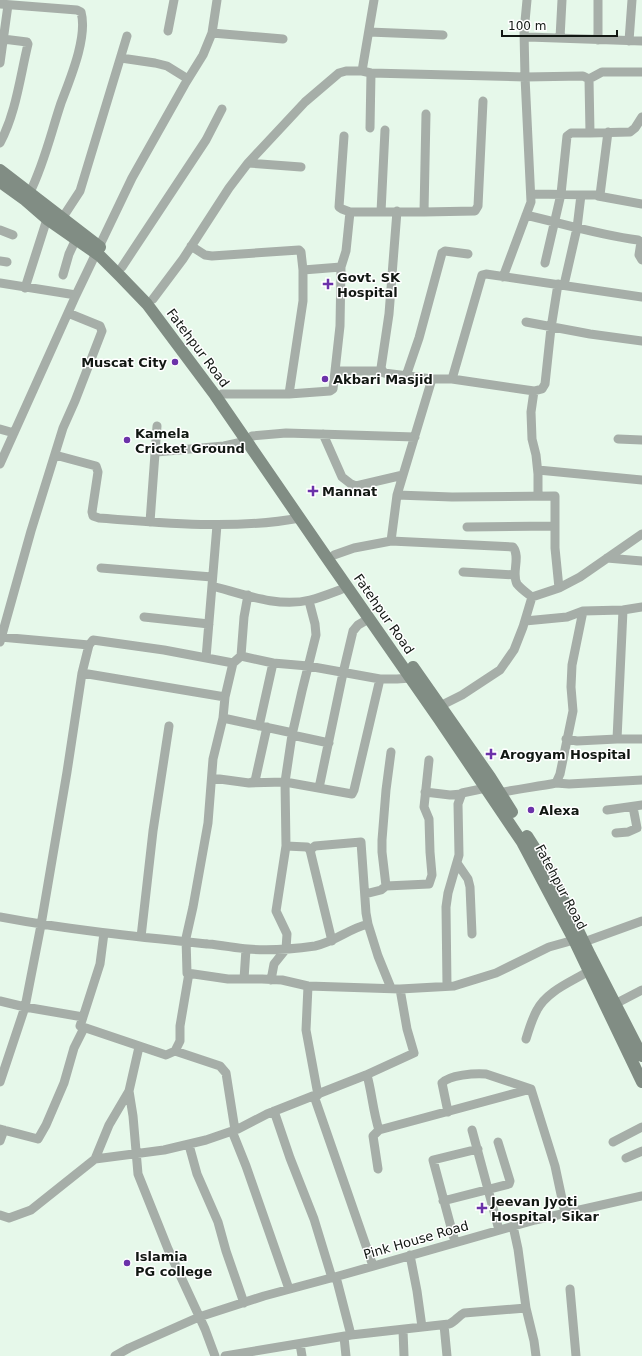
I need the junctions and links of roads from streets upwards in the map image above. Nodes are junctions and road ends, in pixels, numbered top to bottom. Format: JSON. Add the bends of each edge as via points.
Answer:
{"nodes":[{"id":1,"x":174,"y":0,"type":"edge"},
{"id":2,"x":217,"y":0,"type":"edge"},
{"id":3,"x":374,"y":0,"type":"edge"},
{"id":4,"x":529,"y":0,"type":"edge"},
{"id":5,"x":562,"y":0,"type":"edge"},
{"id":6,"x":598,"y":0,"type":"edge"},
{"id":7,"x":632,"y":0,"type":"edge"},
{"id":8,"x":62,"y":4,"type":"edge"},
{"id":9,"x":4,"y":5,"type":"edge"},
{"id":10,"x":168,"y":31,"type":"dead end"},
{"id":11,"x":369,"y":32,"type":"junction"},
{"id":12,"x":524,"y":32,"type":"junction"},
{"id":13,"x":212,"y":33,"type":"junction"},
{"id":14,"x":443,"y":35,"type":"dead end"},
{"id":15,"x":127,"y":36,"type":"dead end"},
{"id":16,"x":560,"y":38,"type":"junction"},
{"id":17,"x":3,"y":39,"type":"junction"},
{"id":18,"x":283,"y":39,"type":"dead end"},
{"id":19,"x":598,"y":40,"type":"junction"},
{"id":20,"x":629,"y":41,"type":"junction"},
{"id":21,"x":642,"y":41,"type":"edge"},
{"id":22,"x":121,"y":58,"type":"junction"},
{"id":23,"x":0,"y":63,"type":"edge"},
{"id":24,"x":366,"y":72,"type":"junction"},
{"id":25,"x":642,"y":72,"type":"edge"},
{"id":26,"x":525,"y":77,"type":"junction"},
{"id":27,"x":188,"y":79,"type":"junction"},
{"id":28,"x":589,"y":79,"type":"junction"},
{"id":29,"x":484,"y":101,"type":"dead end"},
{"id":30,"x":222,"y":109,"type":"dead end"},
{"id":31,"x":426,"y":114,"type":"dead end"},
{"id":32,"x":641,"y":120,"type":"edge"},
{"id":33,"x":370,"y":128,"type":"dead end"},
{"id":34,"x":386,"y":130,"type":"dead end"},
{"id":35,"x":608,"y":132,"type":"junction"},
{"id":36,"x":590,"y":133,"type":"junction"},
{"id":37,"x":344,"y":136,"type":"dead end"},
{"id":38,"x":0,"y":143,"type":"edge"},
{"id":39,"x":248,"y":163,"type":"junction"},
{"id":40,"x":301,"y":167,"type":"dead end"},
{"id":41,"x":0,"y":170,"type":"edge"},
{"id":42,"x":0,"y":182,"type":"edge"},
{"id":43,"x":30,"y":192,"type":"junction"},
{"id":44,"x":531,"y":194,"type":"junction"},
{"id":45,"x":561,"y":194,"type":"junction"},
{"id":46,"x":581,"y":195,"type":"junction"},
{"id":47,"x":598,"y":196,"type":"junction"},
{"id":48,"x":642,"y":204,"type":"edge"},
{"id":49,"x":397,"y":211,"type":"junction"},
{"id":50,"x":350,"y":212,"type":"junction"},
{"id":51,"x":381,"y":212,"type":"junction"},
{"id":52,"x":424,"y":212,"type":"junction"},
{"id":53,"x":526,"y":215,"type":"junction"},
{"id":54,"x":63,"y":217,"type":"junction"},
{"id":55,"x":47,"y":219,"type":"junction"},
{"id":56,"x":555,"y":222,"type":"junction"},
{"id":57,"x":576,"y":228,"type":"junction"},
{"id":58,"x":0,"y":230,"type":"edge"},
{"id":59,"x":13,"y":235,"type":"dead end"},
{"id":60,"x":76,"y":239,"type":"junction"},
{"id":61,"x":191,"y":246,"type":"junction"},
{"id":62,"x":98,"y":250,"type":"junction"},
{"id":63,"x":468,"y":254,"type":"dead end"},
{"id":64,"x":642,"y":260,"type":"edge"},
{"id":65,"x":545,"y":263,"type":"dead end"},
{"id":66,"x":122,"y":267,"type":"junction"},
{"id":67,"x":341,"y":267,"type":"junction"},
{"id":68,"x":303,"y":270,"type":"junction"},
{"id":69,"x":63,"y":275,"type":"dead end"},
{"id":70,"x":503,"y":277,"type":"junction"},
{"id":71,"x":0,"y":283,"type":"edge"},
{"id":72,"x":561,"y":284,"type":"junction"},
{"id":73,"x":25,"y":288,"type":"junction"},
{"id":74,"x":76,"y":295,"type":"junction"},
{"id":75,"x":642,"y":297,"type":"edge"},
{"id":76,"x":153,"y":299,"type":"junction"},
{"id":77,"x":68,"y":313,"type":"junction"},
{"id":78,"x":526,"y":322,"type":"dead end"},
{"id":79,"x":551,"y":328,"type":"junction"},
{"id":80,"x":642,"y":341,"type":"edge"},
{"id":81,"x":336,"y":371,"type":"junction"},
{"id":82,"x":382,"y":371,"type":"junction"},
{"id":83,"x":406,"y":376,"type":"junction"},
{"id":84,"x":432,"y":379,"type":"junction"},
{"id":85,"x":452,"y":379,"type":"junction"},
{"id":86,"x":534,"y":391,"type":"junction"},
{"id":87,"x":222,"y":394,"type":"junction"},
{"id":88,"x":290,"y":394,"type":"junction"},
{"id":89,"x":157,"y":426,"type":"dead end"},
{"id":90,"x":0,"y":428,"type":"edge"},
{"id":91,"x":14,"y":433,"type":"junction"},
{"id":92,"x":323,"y":434,"type":"junction"},
{"id":93,"x":416,"y":437,"type":"junction"},
{"id":94,"x":249,"y":438,"type":"junction"},
{"id":95,"x":618,"y":439,"type":"dead end"},
{"id":96,"x":642,"y":440,"type":"edge"},
{"id":97,"x":156,"y":452,"type":"junction"},
{"id":98,"x":55,"y":455,"type":"junction"},
{"id":99,"x":0,"y":464,"type":"edge"},
{"id":100,"x":538,"y":470,"type":"junction"},
{"id":101,"x":403,"y":475,"type":"junction"},
{"id":102,"x":642,"y":480,"type":"edge"},
{"id":103,"x":397,"y":495,"type":"junction"},
{"id":104,"x":538,"y":496,"type":"junction"},
{"id":105,"x":300,"y":518,"type":"junction"},
{"id":106,"x":150,"y":522,"type":"junction"},
{"id":107,"x":217,"y":525,"type":"junction"},
{"id":108,"x":555,"y":526,"type":"junction"},
{"id":109,"x":467,"y":527,"type":"dead end"},
{"id":110,"x":642,"y":534,"type":"edge"},
{"id":111,"x":319,"y":539,"type":"junction"},
{"id":112,"x":392,"y":542,"type":"junction"},
{"id":113,"x":334,"y":555,"type":"junction"},
{"id":114,"x":607,"y":558,"type":"junction"},
{"id":115,"x":642,"y":562,"type":"edge"},
{"id":116,"x":101,"y":568,"type":"dead end"},
{"id":117,"x":463,"y":572,"type":"dead end"},
{"id":118,"x":515,"y":575,"type":"junction"},
{"id":119,"x":212,"y":582,"type":"junction"},
{"id":120,"x":348,"y":587,"type":"junction"},
{"id":121,"x":559,"y":588,"type":"junction"},
{"id":122,"x":248,"y":595,"type":"junction"},
{"id":123,"x":532,"y":596,"type":"junction"},
{"id":124,"x":309,"y":601,"type":"junction"},
{"id":125,"x":642,"y":607,"type":"edge"},
{"id":126,"x":622,"y":610,"type":"junction"},
{"id":127,"x":584,"y":611,"type":"junction"},
{"id":128,"x":144,"y":617,"type":"dead end"},
{"id":129,"x":370,"y":618,"type":"junction"},
{"id":130,"x":525,"y":621,"type":"junction"},
{"id":131,"x":209,"y":624,"type":"junction"},
{"id":132,"x":0,"y":639,"type":"edge"},
{"id":133,"x":90,"y":645,"type":"junction"},
{"id":134,"x":241,"y":656,"type":"junction"},
{"id":135,"x":206,"y":658,"type":"junction"},
{"id":136,"x":233,"y":663,"type":"junction"},
{"id":137,"x":273,"y":663,"type":"junction"},
{"id":138,"x":308,"y":666,"type":"junction"},
{"id":139,"x":82,"y":673,"type":"junction"},
{"id":140,"x":343,"y":673,"type":"junction"},
{"id":141,"x":411,"y":678,"type":"junction"},
{"id":142,"x":380,"y":679,"type":"junction"},
{"id":143,"x":226,"y":697,"type":"junction"},
{"id":144,"x":437,"y":707,"type":"junction"},
{"id":145,"x":223,"y":718,"type":"junction"},
{"id":146,"x":169,"y":726,"type":"dead end"},
{"id":147,"x":263,"y":727,"type":"junction"},
{"id":148,"x":293,"y":734,"type":"junction"},
{"id":149,"x":566,"y":739,"type":"junction"},
{"id":150,"x":617,"y":739,"type":"junction"},
{"id":151,"x":642,"y":740,"type":"edge"},
{"id":152,"x":328,"y":742,"type":"junction"},
{"id":153,"x":391,"y":752,"type":"dead end"},
{"id":154,"x":429,"y":760,"type":"dead end"},
{"id":155,"x":212,"y":778,"type":"junction"},
{"id":156,"x":642,"y":780,"type":"edge"},
{"id":157,"x":285,"y":782,"type":"junction"},
{"id":158,"x":249,"y":783,"type":"junction"},
{"id":159,"x":556,"y":783,"type":"junction"},
{"id":160,"x":319,"y":788,"type":"junction"},
{"id":161,"x":426,"y":792,"type":"junction"},
{"id":162,"x":492,"y":792,"type":"junction"},
{"id":163,"x":462,"y":794,"type":"junction"},
{"id":164,"x":638,"y":806,"type":"edge"},
{"id":165,"x":607,"y":810,"type":"dead end"},
{"id":166,"x":616,"y":833,"type":"dead end"},
{"id":167,"x":286,"y":846,"type":"junction"},
{"id":168,"x":310,"y":850,"type":"junction"},
{"id":169,"x":457,"y":863,"type":"junction"},
{"id":170,"x":386,"y":886,"type":"junction"},
{"id":171,"x":365,"y":894,"type":"junction"},
{"id":172,"x":0,"y":918,"type":"edge"},
{"id":173,"x":642,"y":921,"type":"edge"},
{"id":174,"x":368,"y":924,"type":"junction"},
{"id":175,"x":41,"y":925,"type":"junction"},
{"id":176,"x":104,"y":933,"type":"junction"},
{"id":177,"x":472,"y":934,"type":"dead end"},
{"id":178,"x":141,"y":937,"type":"junction"},
{"id":179,"x":332,"y":941,"type":"junction"},
{"id":180,"x":579,"y":941,"type":"junction"},
{"id":181,"x":186,"y":942,"type":"junction"},
{"id":182,"x":246,"y":949,"type":"junction"},
{"id":183,"x":286,"y":949,"type":"junction"},
{"id":184,"x":589,"y":971,"type":"junction"},
{"id":185,"x":189,"y":973,"type":"junction"},
{"id":186,"x":244,"y":979,"type":"junction"},
{"id":187,"x":271,"y":980,"type":"junction"},
{"id":188,"x":308,"y":986,"type":"junction"},
{"id":189,"x":447,"y":986,"type":"junction"},
{"id":190,"x":396,"y":988,"type":"junction"},
{"id":191,"x":642,"y":990,"type":"edge"},
{"id":192,"x":0,"y":1001,"type":"edge"},
{"id":193,"x":615,"y":1004,"type":"junction"},
{"id":194,"x":25,"y":1007,"type":"junction"},
{"id":195,"x":83,"y":1017,"type":"junction"},
{"id":196,"x":84,"y":1028,"type":"junction"},
{"id":197,"x":526,"y":1039,"type":"dead end"},
{"id":198,"x":139,"y":1047,"type":"junction"},
{"id":199,"x":175,"y":1051,"type":"junction"},
{"id":200,"x":642,"y":1056,"type":"edge"},
{"id":201,"x":367,"y":1075,"type":"junction"},
{"id":202,"x":0,"y":1082,"type":"edge"},
{"id":203,"x":642,"y":1082,"type":"edge"},
{"id":204,"x":530,"y":1089,"type":"junction"},
{"id":205,"x":129,"y":1091,"type":"junction"},
{"id":206,"x":316,"y":1095,"type":"junction"},
{"id":207,"x":274,"y":1112,"type":"junction"},
{"id":208,"x":448,"y":1112,"type":"junction"},
{"id":209,"x":642,"y":1127,"type":"edge"},
{"id":210,"x":2,"y":1130,"type":"edge"},
{"id":211,"x":379,"y":1130,"type":"junction"},
{"id":212,"x":472,"y":1130,"type":"dead end"},
{"id":213,"x":234,"y":1131,"type":"junction"},
{"id":214,"x":0,"y":1141,"type":"edge"},
{"id":215,"x":498,"y":1142,"type":"dead end"},
{"id":216,"x":613,"y":1142,"type":"dead end"},
{"id":217,"x":188,"y":1145,"type":"junction"},
{"id":218,"x":478,"y":1150,"type":"junction"},
{"id":219,"x":642,"y":1151,"type":"edge"},
{"id":220,"x":136,"y":1153,"type":"junction"},
{"id":221,"x":626,"y":1158,"type":"dead end"},
{"id":222,"x":95,"y":1159,"type":"junction"},
{"id":223,"x":378,"y":1169,"type":"dead end"},
{"id":224,"x":488,"y":1189,"type":"junction"},
{"id":225,"x":642,"y":1196,"type":"edge"},
{"id":226,"x":443,"y":1201,"type":"junction"},
{"id":227,"x":565,"y":1213,"type":"junction"},
{"id":228,"x":0,"y":1215,"type":"edge"},
{"id":229,"x":513,"y":1226,"type":"junction"},
{"id":230,"x":500,"y":1230,"type":"junction"},
{"id":231,"x":455,"y":1242,"type":"junction"},
{"id":232,"x":410,"y":1255,"type":"junction"},
{"id":233,"x":373,"y":1266,"type":"junction"},
{"id":234,"x":334,"y":1277,"type":"junction"},
{"id":235,"x":288,"y":1289,"type":"junction"},
{"id":236,"x":570,"y":1289,"type":"dead end"},
{"id":237,"x":244,"y":1303,"type":"junction"},
{"id":238,"x":526,"y":1308,"type":"junction"},
{"id":239,"x":199,"y":1317,"type":"junction"},
{"id":240,"x":444,"y":1325,"type":"junction"},
{"id":241,"x":422,"y":1328,"type":"junction"},
{"id":242,"x":403,"y":1330,"type":"junction"},
{"id":243,"x":347,"y":1336,"type":"junction"},
{"id":244,"x":300,"y":1344,"type":"junction"},
{"id":245,"x":267,"y":1352,"type":"edge"},
{"id":246,"x":115,"y":1356,"type":"edge"},
{"id":247,"x":215,"y":1356,"type":"edge"},
{"id":248,"x":225,"y":1356,"type":"edge"},
{"id":249,"x":302,"y":1356,"type":"edge"},
{"id":250,"x":346,"y":1356,"type":"edge"},
{"id":251,"x":404,"y":1356,"type":"edge"},
{"id":252,"x":447,"y":1356,"type":"edge"},
{"id":253,"x":536,"y":1356,"type":"edge"},
{"id":254,"x":576,"y":1356,"type":"edge"}],
"edges":[{"from":1,"to":10,"type":"street"},
{"from":2,"to":13,"type":"street"},
{"from":3,"to":11,"type":"street"},
{"from":4,"to":12,"type":"street"},
{"from":5,"to":16,"type":"street"},
{"from":6,"to":19,"type":"street"},
{"from":7,"to":20,"type":"street"},
{"from":8,"to":9,"type":"street"},
{"from":8,"to":43,"type":"street","via":[[81,12],[82,37],[39,174]]},
{"from":9,"to":17,"type":"street"},
{"from":11,"to":14,"type":"street"},
{"from":11,"to":24,"type":"street"},
{"from":12,"to":16,"type":"street","via":[[528,37]]},
{"from":12,"to":26,"type":"street"},
{"from":13,"to":18,"type":"street"},
{"from":13,"to":27,"type":"street","via":[[203,55]]},
{"from":15,"to":22,"type":"street"},
{"from":16,"to":19,"type":"street"},
{"from":17,"to":23,"type":"street"},
{"from":17,"to":38,"type":"street","via":[[22,40],[28,44],[13,108]]},
{"from":19,"to":20,"type":"street"},
{"from":20,"to":21,"type":"street"},
{"from":22,"to":27,"type":"street","via":[[167,66]]},
{"from":22,"to":54,"type":"street","via":[[80,191]]},
{"from":24,"to":26,"type":"street"},
{"from":24,"to":33,"type":"street"},
{"from":24,"to":39,"type":"street","via":[[339,73],[305,102]]},
{"from":25,"to":28,"type":"street","via":[[602,72]]},
{"from":26,"to":28,"type":"street","via":[[583,76]]},
{"from":26,"to":44,"type":"street"},
{"from":27,"to":62,"type":"street","via":[[132,178]]},
{"from":28,"to":36,"type":"street"},
{"from":29,"to":52,"type":"street","via":[[478,206],[475,211],[466,212]]},
{"from":30,"to":66,"type":"street","via":[[206,140]]},
{"from":31,"to":52,"type":"street"},
{"from":32,"to":35,"type":"street","via":[[630,132]]},
{"from":34,"to":51,"type":"street"},
{"from":35,"to":36,"type":"street"},
{"from":35,"to":47,"type":"street","via":[[601,193]]},
{"from":36,"to":45,"type":"street","via":[[571,133],[567,136]]},
{"from":37,"to":50,"type":"street","via":[[339,207]]},
{"from":39,"to":40,"type":"street"},
{"from":39,"to":61,"type":"street"},
{"from":41,"to":43,"type":"street"},
{"from":42,"to":55,"type":"street","name":"Fatehpur Road"},
{"from":43,"to":54,"type":"street"},
{"from":44,"to":45,"type":"street"},
{"from":44,"to":53,"type":"street"},
{"from":45,"to":46,"type":"street"},
{"from":45,"to":56,"type":"street"},
{"from":46,"to":47,"type":"street"},
{"from":46,"to":57,"type":"street"},
{"from":47,"to":48,"type":"street"},
{"from":49,"to":51,"type":"street"},
{"from":49,"to":52,"type":"street"},
{"from":49,"to":82,"type":"street"},
{"from":50,"to":51,"type":"street"},
{"from":50,"to":67,"type":"street","via":[[346,251]]},
{"from":53,"to":56,"type":"street"},
{"from":53,"to":70,"type":"street"},
{"from":54,"to":62,"type":"street"},
{"from":55,"to":60,"type":"street","name":"Fatehpur Road"},
{"from":55,"to":73,"type":"street"},
{"from":56,"to":57,"type":"street"},
{"from":56,"to":65,"type":"street"},
{"from":57,"to":64,"type":"street","via":[[638,240],[641,242],[639,255]]},
{"from":57,"to":72,"type":"street"},
{"from":58,"to":59,"type":"street"},
{"from":60,"to":62,"type":"street","name":"Fatehpur Road"},
{"from":60,"to":69,"type":"street"},
{"from":61,"to":68,"type":"street","via":[[205,255],[212,256],[299,250]]},
{"from":61,"to":76,"type":"street"},
{"from":62,"to":66,"type":"street"},
{"from":62,"to":74,"type":"street"},
{"from":62,"to":94,"type":"street","name":"Fatehpur Road","via":[[148,304]]},
{"from":63,"to":83,"type":"street","via":[[445,251],[442,253]]},
{"from":66,"to":76,"type":"street"},
{"from":67,"to":68,"type":"street"},
{"from":67,"to":81,"type":"street"},
{"from":68,"to":88,"type":"street","via":[[303,300]]},
{"from":70,"to":72,"type":"street"},
{"from":70,"to":85,"type":"street","via":[[482,275]]},
{"from":71,"to":73,"type":"street"},
{"from":72,"to":75,"type":"street"},
{"from":72,"to":79,"type":"street"},
{"from":73,"to":74,"type":"street"},
{"from":74,"to":77,"type":"street"},
{"from":76,"to":87,"type":"street"},
{"from":77,"to":91,"type":"street"},
{"from":77,"to":98,"type":"street","via":[[100,326],[102,331],[63,428]]},
{"from":78,"to":79,"type":"street"},
{"from":79,"to":80,"type":"street"},
{"from":79,"to":86,"type":"street","via":[[545,384],[542,390]]},
{"from":81,"to":82,"type":"street"},
{"from":81,"to":88,"type":"street","via":[[333,390],[330,392]]},
{"from":82,"to":83,"type":"street"},
{"from":83,"to":84,"type":"street"},
{"from":84,"to":85,"type":"street"},
{"from":84,"to":93,"type":"street"},
{"from":85,"to":86,"type":"street"},
{"from":86,"to":100,"type":"street","via":[[531,412],[532,439]]},
{"from":87,"to":88,"type":"street"},
{"from":87,"to":94,"type":"street"},
{"from":89,"to":97,"type":"street"},
{"from":90,"to":91,"type":"street"},
{"from":91,"to":99,"type":"street"},
{"from":92,"to":93,"type":"street"},
{"from":92,"to":94,"type":"street","via":[[286,433]]},
{"from":92,"to":101,"type":"street","via":[[342,477],[350,484],[356,486]]},
{"from":93,"to":101,"type":"street"},
{"from":94,"to":97,"type":"street","via":[[224,446]]},
{"from":94,"to":105,"type":"street","name":"Fatehpur Road"},
{"from":94,"to":111,"type":"street"},
{"from":95,"to":96,"type":"street"},
{"from":97,"to":106,"type":"street"},
{"from":98,"to":106,"type":"street","via":[[96,466],[98,472],[93,516]]},
{"from":98,"to":132,"type":"street"},
{"from":100,"to":102,"type":"street"},
{"from":100,"to":104,"type":"street"},
{"from":101,"to":103,"type":"street"},
{"from":103,"to":104,"type":"street"},
{"from":103,"to":112,"type":"street"},
{"from":104,"to":108,"type":"street","via":[[555,496]]},
{"from":105,"to":107,"type":"street"},
{"from":105,"to":111,"type":"street","name":"Fatehpur Road"},
{"from":106,"to":107,"type":"street"},
{"from":107,"to":119,"type":"street"},
{"from":108,"to":109,"type":"street"},
{"from":108,"to":121,"type":"street"},
{"from":110,"to":114,"type":"street"},
{"from":111,"to":113,"type":"street"},
{"from":111,"to":120,"type":"street","name":"Fatehpur Road"},
{"from":112,"to":113,"type":"street","via":[[354,548]]},
{"from":112,"to":118,"type":"street","via":[[513,547],[516,552]]},
{"from":113,"to":144,"type":"street"},
{"from":114,"to":115,"type":"street"},
{"from":114,"to":121,"type":"street"},
{"from":116,"to":119,"type":"street"},
{"from":117,"to":118,"type":"street"},
{"from":118,"to":123,"type":"street","via":[[518,584]]},
{"from":119,"to":122,"type":"street"},
{"from":119,"to":131,"type":"street"},
{"from":120,"to":124,"type":"street"},
{"from":120,"to":129,"type":"street","name":"Fatehpur Road"},
{"from":121,"to":123,"type":"street"},
{"from":122,"to":124,"type":"street","via":[[286,602]]},
{"from":122,"to":134,"type":"street"},
{"from":123,"to":130,"type":"street"},
{"from":124,"to":138,"type":"street","via":[[316,635]]},
{"from":125,"to":126,"type":"street"},
{"from":126,"to":127,"type":"street"},
{"from":126,"to":150,"type":"street"},
{"from":127,"to":130,"type":"street","via":[[567,617]]},
{"from":127,"to":149,"type":"street","via":[[572,664],[573,711]]},
{"from":128,"to":131,"type":"street"},
{"from":129,"to":140,"type":"street","via":[[355,628]]},
{"from":129,"to":141,"type":"street","name":"Fatehpur Road"},
{"from":130,"to":144,"type":"street","via":[[514,650],[500,670],[478,686]]},
{"from":131,"to":135,"type":"street"},
{"from":132,"to":133,"type":"street"},
{"from":133,"to":135,"type":"street","via":[[93,640]]},
{"from":133,"to":139,"type":"street"},
{"from":134,"to":136,"type":"street"},
{"from":134,"to":137,"type":"street"},
{"from":135,"to":136,"type":"street"},
{"from":136,"to":143,"type":"street"},
{"from":137,"to":138,"type":"street"},
{"from":137,"to":147,"type":"street"},
{"from":138,"to":140,"type":"street"},
{"from":138,"to":148,"type":"street"},
{"from":139,"to":143,"type":"street"},
{"from":139,"to":175,"type":"street"},
{"from":140,"to":142,"type":"street"},
{"from":140,"to":152,"type":"street"},
{"from":141,"to":142,"type":"street"},
{"from":141,"to":144,"type":"street","name":"Fatehpur Road"},
{"from":142,"to":160,"type":"street","via":[[352,794]]},
{"from":143,"to":145,"type":"street"},
{"from":144,"to":162,"type":"street","name":"Fatehpur Road"},
{"from":145,"to":147,"type":"street"},
{"from":145,"to":155,"type":"street","via":[[213,759]]},
{"from":146,"to":178,"type":"street","via":[[153,831]]},
{"from":147,"to":148,"type":"street"},
{"from":147,"to":158,"type":"street","via":[[255,781]]},
{"from":148,"to":152,"type":"street"},
{"from":148,"to":157,"type":"street"},
{"from":149,"to":150,"type":"street","via":[[577,742]]},
{"from":149,"to":159,"type":"street"},
{"from":150,"to":151,"type":"street"},
{"from":152,"to":160,"type":"street"},
{"from":153,"to":170,"type":"street","via":[[382,846]]},
{"from":154,"to":161,"type":"street"},
{"from":155,"to":158,"type":"street"},
{"from":155,"to":181,"type":"street","via":[[208,823]]},
{"from":156,"to":159,"type":"street"},
{"from":157,"to":158,"type":"street"},
{"from":157,"to":160,"type":"street"},
{"from":157,"to":167,"type":"street"},
{"from":159,"to":162,"type":"street"},
{"from":161,"to":163,"type":"street"},
{"from":161,"to":170,"type":"street","via":[[424,807],[429,819],[431,881],[429,884]]},
{"from":162,"to":163,"type":"street"},
{"from":162,"to":180,"type":"street","name":"Fatehpur Road"},
{"from":163,"to":169,"type":"street","via":[[458,804]]},
{"from":164,"to":165,"type":"street"},
{"from":164,"to":166,"type":"street","via":[[637,828]]},
{"from":167,"to":168,"type":"street","via":[[307,847]]},
{"from":167,"to":183,"type":"street","via":[[276,911],[287,934]]},
{"from":168,"to":171,"type":"street","via":[[314,846],[361,842]]},
{"from":168,"to":179,"type":"street"},
{"from":169,"to":177,"type":"street","via":[[468,879],[470,887]]},
{"from":169,"to":189,"type":"street","via":[[446,907]]},
{"from":170,"to":171,"type":"street"},
{"from":171,"to":174,"type":"street"},
{"from":172,"to":175,"type":"street"},
{"from":173,"to":180,"type":"street"},
{"from":174,"to":179,"type":"street"},
{"from":174,"to":190,"type":"street","via":[[376,951]]},
{"from":175,"to":176,"type":"street"},
{"from":175,"to":194,"type":"street"},
{"from":176,"to":178,"type":"street"},
{"from":176,"to":195,"type":"street","via":[[100,964]]},
{"from":178,"to":181,"type":"street"},
{"from":179,"to":183,"type":"street","via":[[316,946]]},
{"from":180,"to":184,"type":"street","name":"Fatehpur Road"},
{"from":180,"to":189,"type":"street","via":[[550,947],[496,973]]},
{"from":180,"to":193,"type":"street"},
{"from":181,"to":182,"type":"street"},
{"from":181,"to":185,"type":"street"},
{"from":182,"to":183,"type":"street"},
{"from":182,"to":186,"type":"street"},
{"from":183,"to":187,"type":"street","via":[[274,964]]},
{"from":184,"to":197,"type":"street","via":[[544,1000],[537,1010]]},
{"from":184,"to":203,"type":"street","name":"Fatehpur Road"},
{"from":185,"to":186,"type":"street"},
{"from":185,"to":199,"type":"street","via":[[180,1041]]},
{"from":186,"to":187,"type":"street"},
{"from":187,"to":188,"type":"street"},
{"from":188,"to":190,"type":"street"},
{"from":188,"to":206,"type":"street","via":[[306,1030]]},
{"from":189,"to":190,"type":"street"},
{"from":190,"to":201,"type":"street","via":[[414,1053]]},
{"from":191,"to":193,"type":"street"},
{"from":192,"to":194,"type":"street"},
{"from":193,"to":200,"type":"street"},
{"from":194,"to":195,"type":"street"},
{"from":194,"to":202,"type":"street"},
{"from":195,"to":196,"type":"street","via":[[80,1026]]},
{"from":196,"to":198,"type":"street"},
{"from":196,"to":210,"type":"street","via":[[74,1048],[64,1083],[38,1139]]},
{"from":198,"to":199,"type":"street","via":[[166,1055]]},
{"from":198,"to":205,"type":"street"},
{"from":199,"to":213,"type":"street","via":[[220,1066],[226,1072]]},
{"from":201,"to":206,"type":"street"},
{"from":201,"to":211,"type":"street"},
{"from":204,"to":208,"type":"street"},
{"from":204,"to":208,"type":"street","via":[[486,1074],[458,1076],[442,1083]]},
{"from":204,"to":227,"type":"street","via":[[555,1166]]},
{"from":205,"to":220,"type":"street"},
{"from":205,"to":222,"type":"street"},
{"from":206,"to":207,"type":"street"},
{"from":206,"to":233,"type":"street"},
{"from":207,"to":213,"type":"street"},
{"from":207,"to":234,"type":"street"},
{"from":208,"to":211,"type":"street"},
{"from":209,"to":216,"type":"street"},
{"from":210,"to":214,"type":"street"},
{"from":211,"to":223,"type":"street","via":[[373,1136]]},
{"from":212,"to":218,"type":"street"},
{"from":213,"to":217,"type":"street"},
{"from":213,"to":235,"type":"street"},
{"from":215,"to":224,"type":"street","via":[[510,1183]]},
{"from":217,"to":220,"type":"street"},
{"from":217,"to":237,"type":"street","via":[[197,1174],[218,1222]]},
{"from":218,"to":224,"type":"street"},
{"from":218,"to":226,"type":"street","via":[[433,1160]]},
{"from":219,"to":221,"type":"street"},
{"from":220,"to":222,"type":"street"},
{"from":220,"to":239,"type":"street","via":[[138,1174]]},
{"from":222,"to":228,"type":"street","via":[[31,1210],[9,1218]]},
{"from":224,"to":226,"type":"street"},
{"from":224,"to":230,"type":"street"},
{"from":225,"to":227,"type":"street","name":"Pink House Road"},
{"from":226,"to":231,"type":"street"},
{"from":227,"to":229,"type":"street","name":"Pink House Road"},
{"from":229,"to":230,"type":"street","name":"Pink House Road"},
{"from":229,"to":238,"type":"street"},
{"from":230,"to":231,"type":"street","name":"Pink House Road"},
{"from":231,"to":232,"type":"street","name":"Pink House Road"},
{"from":232,"to":233,"type":"street","name":"Pink House Road"},
{"from":232,"to":241,"type":"street"},
{"from":233,"to":234,"type":"street","name":"Pink House Road"},
{"from":234,"to":235,"type":"street","name":"Pink House Road"},
{"from":234,"to":243,"type":"street"},
{"from":235,"to":237,"type":"street","name":"Pink House Road"},
{"from":236,"to":254,"type":"street"},
{"from":237,"to":239,"type":"street","name":"Pink House Road"},
{"from":238,"to":240,"type":"street","via":[[464,1313],[454,1322]]},
{"from":238,"to":253,"type":"street"},
{"from":239,"to":246,"type":"street","name":"Pink House Road"},
{"from":239,"to":247,"type":"street"},
{"from":240,"to":241,"type":"street"},
{"from":240,"to":252,"type":"street"},
{"from":241,"to":242,"type":"street"},
{"from":242,"to":243,"type":"street"},
{"from":242,"to":251,"type":"street"},
{"from":243,"to":244,"type":"street"},
{"from":243,"to":250,"type":"street"},
{"from":244,"to":245,"type":"street"},
{"from":244,"to":249,"type":"street"},
{"from":245,"to":248,"type":"street"}]}
